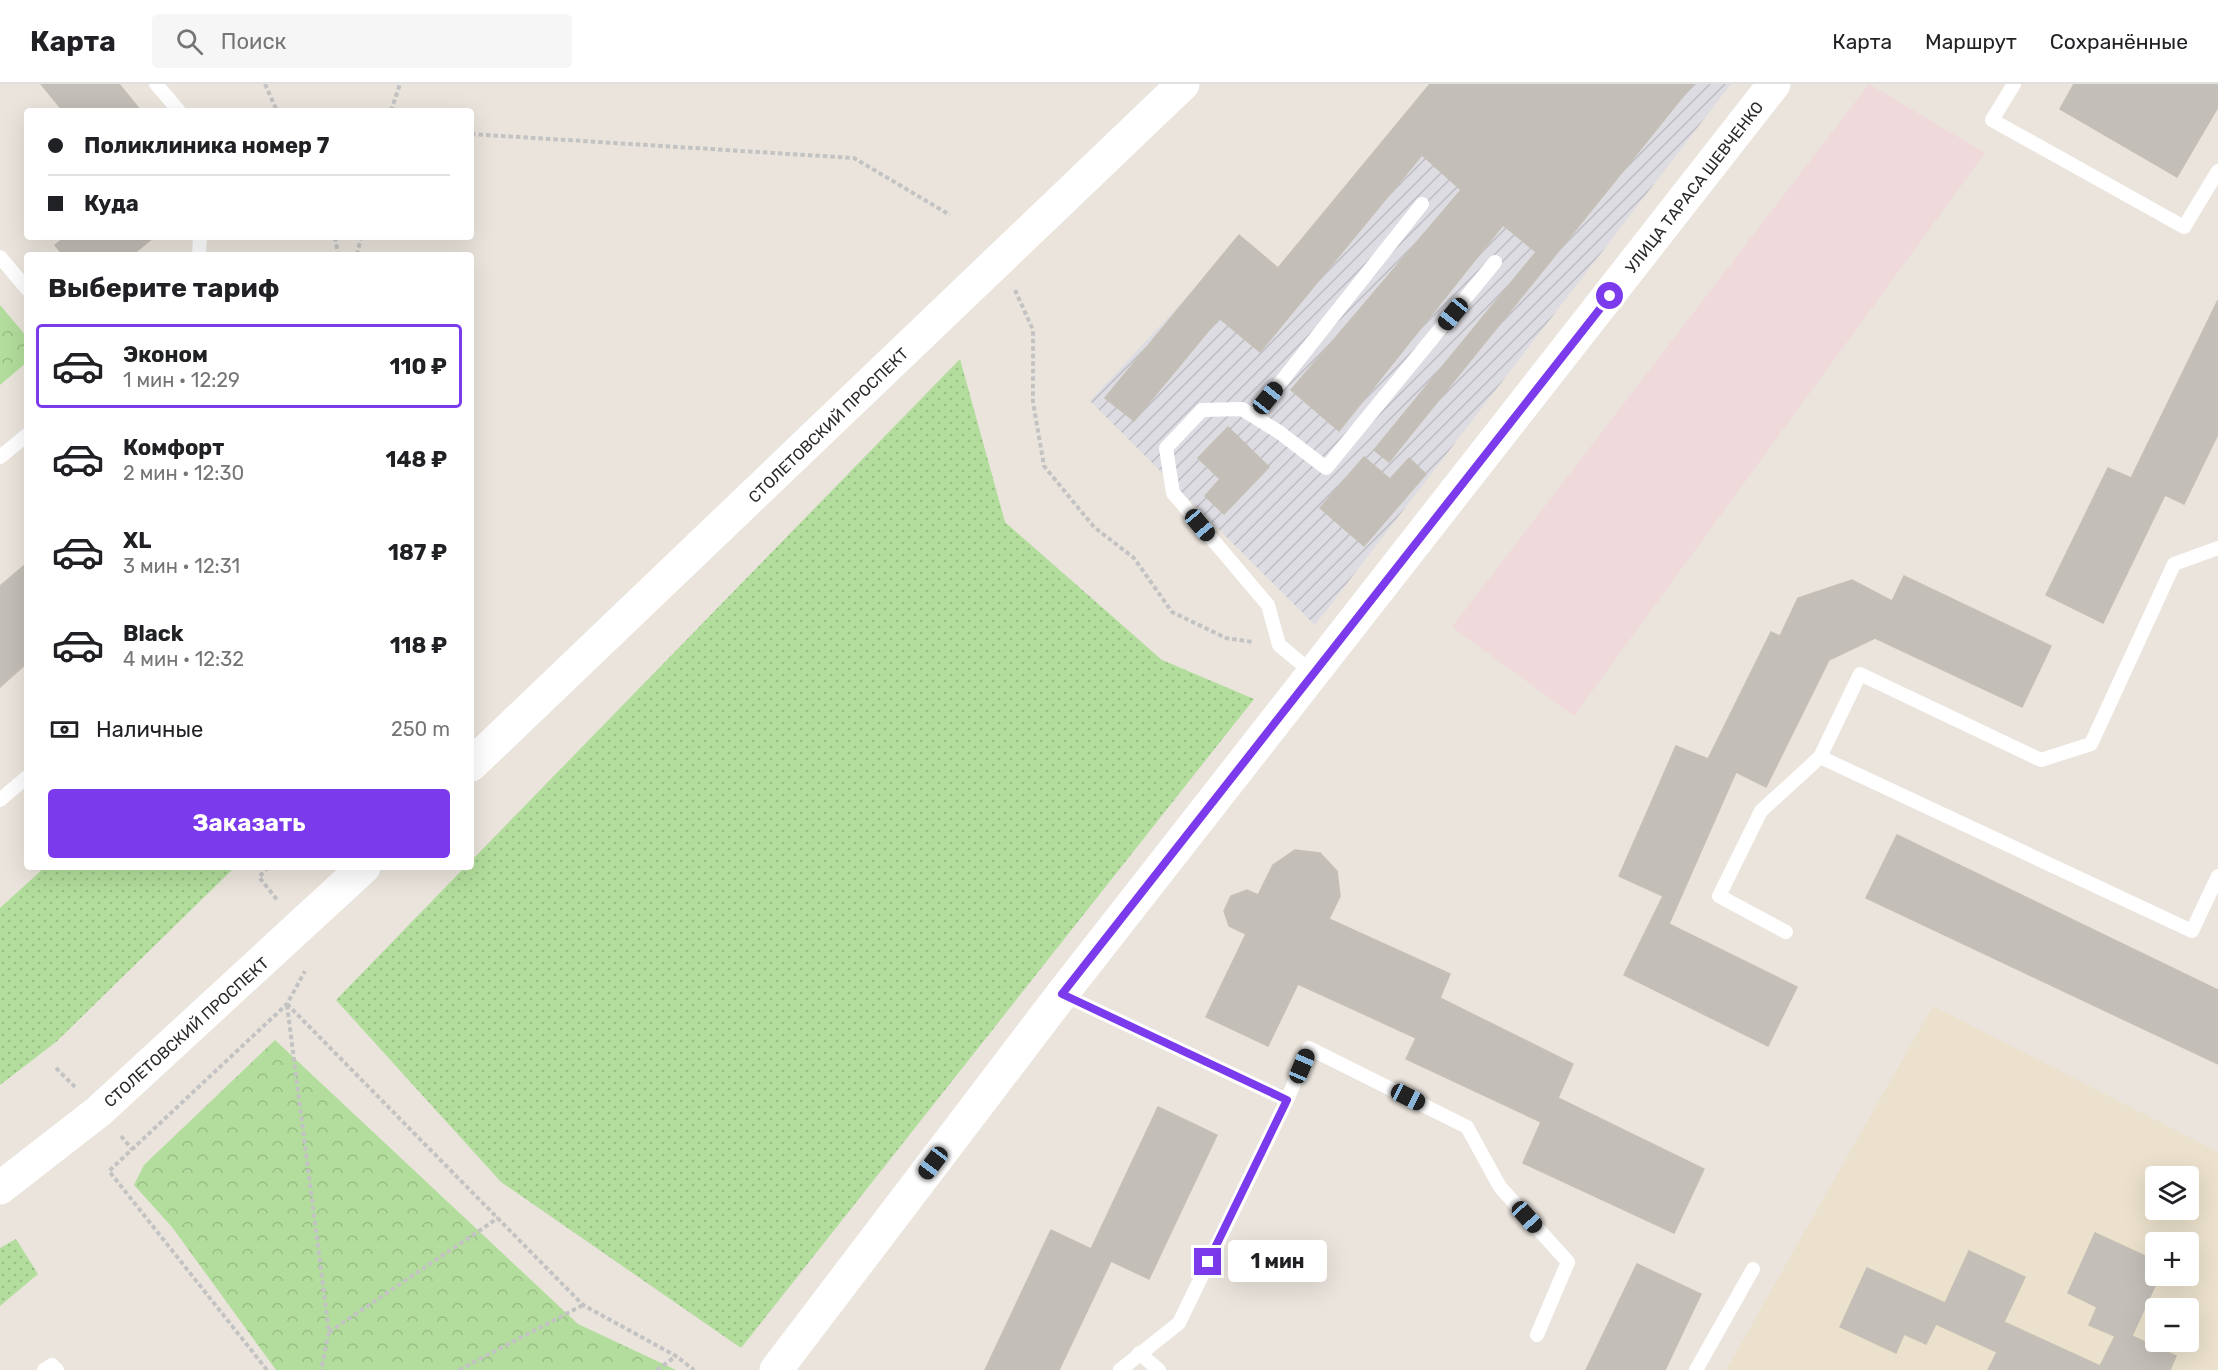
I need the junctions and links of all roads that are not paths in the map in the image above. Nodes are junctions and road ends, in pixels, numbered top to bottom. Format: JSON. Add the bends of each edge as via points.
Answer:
{"nodes":[{"id":1,"x":156,"y":84,"type":"edge"},
{"id":2,"x":1183,"y":84,"type":"edge"},
{"id":3,"x":1774,"y":84,"type":"edge"},
{"id":4,"x":2014,"y":84,"type":"edge"},
{"id":5,"x":176,"y":108,"type":"edge"},
{"id":6,"x":2218,"y":171,"type":"edge"},
{"id":7,"x":1422,"y":204,"type":"dead end"},
{"id":8,"x":0,"y":257,"type":"edge"},
{"id":9,"x":1495,"y":262,"type":"dead end"},
{"id":10,"x":24,"y":285,"type":"edge"},
{"id":11,"x":1254,"y":416,"type":"junction"},
{"id":12,"x":24,"y":437,"type":"edge"},
{"id":13,"x":0,"y":457,"type":"edge"},
{"id":14,"x":2218,"y":548,"type":"edge"},
{"id":15,"x":1313,"y":673,"type":"junction"},
{"id":16,"x":1820,"y":757,"type":"junction"},
{"id":17,"x":474,"y":762,"type":"edge"},
{"id":18,"x":24,"y":780,"type":"edge"},
{"id":19,"x":0,"y":800,"type":"edge"},
{"id":20,"x":361,"y":870,"type":"edge"},
{"id":21,"x":2218,"y":876,"type":"edge"},
{"id":22,"x":1786,"y":932,"type":"dead end"},
{"id":23,"x":1062,"y":994,"type":"junction"},
{"id":24,"x":1287,"y":1100,"type":"junction"},
{"id":25,"x":0,"y":1188,"type":"edge"},
{"id":26,"x":1753,"y":1269,"type":"dead end"},
{"id":27,"x":1537,"y":1335,"type":"dead end"},
{"id":28,"x":1139,"y":1353,"type":"junction"},
{"id":29,"x":44,"y":1370,"type":"edge"},
{"id":30,"x":57,"y":1370,"type":"edge"},
{"id":31,"x":776,"y":1370,"type":"edge"},
{"id":32,"x":1120,"y":1370,"type":"edge"},
{"id":33,"x":1159,"y":1370,"type":"edge"},
{"id":34,"x":1696,"y":1370,"type":"edge"}],
"edges":[{"from":1,"to":5,"type":"lane"},
{"from":2,"to":17,"type":"street","name":"СТОЛЕТОВСКИЙ ПРОСПЕКТ"},
{"from":3,"to":15,"type":"street","name":"УЛИЦА ТАРАСА ШЕВЧЕНКО"},
{"from":4,"to":6,"type":"lane","via":[[1992,120],[2184,227]]},
{"from":7,"to":11,"type":"lane"},
{"from":8,"to":10,"type":"lane"},
{"from":9,"to":11,"type":"lane","via":[[1326,468]]},
{"from":11,"to":15,"type":"lane","via":[[1242,409],[1202,410],[1167,448],[1173,493],[1268,605],[1279,645]]},
{"from":12,"to":13,"type":"lane"},
{"from":14,"to":16,"type":"lane","via":[[2174,564],[2091,744],[2041,760],[1860,674]]},
{"from":15,"to":23,"type":"street","name":"УЛИЦА ТАРАСА ШЕВЧЕНКО"},
{"from":16,"to":21,"type":"lane","via":[[2192,931]]},
{"from":16,"to":22,"type":"lane","via":[[1761,811],[1719,896]]},
{"from":18,"to":19,"type":"lane"},
{"from":20,"to":25,"type":"street","name":"СТОЛЕТОВСКИЙ ПРОСПЕКТ","via":[[99,1111]]},
{"from":23,"to":24,"type":"lane"},
{"from":23,"to":31,"type":"street","name":"УЛИЦА ТАРАСА ШЕВЧЕНКО"},
{"from":24,"to":27,"type":"lane","via":[[1309,1048],[1467,1127],[1500,1187],[1568,1262]]},
{"from":24,"to":28,"type":"lane","via":[[1179,1323]]},
{"from":26,"to":34,"type":"lane"},
{"from":28,"to":32,"type":"lane"},
{"from":28,"to":33,"type":"lane"},
{"from":29,"to":30,"type":"lane","via":[[52,1365]]}]}
